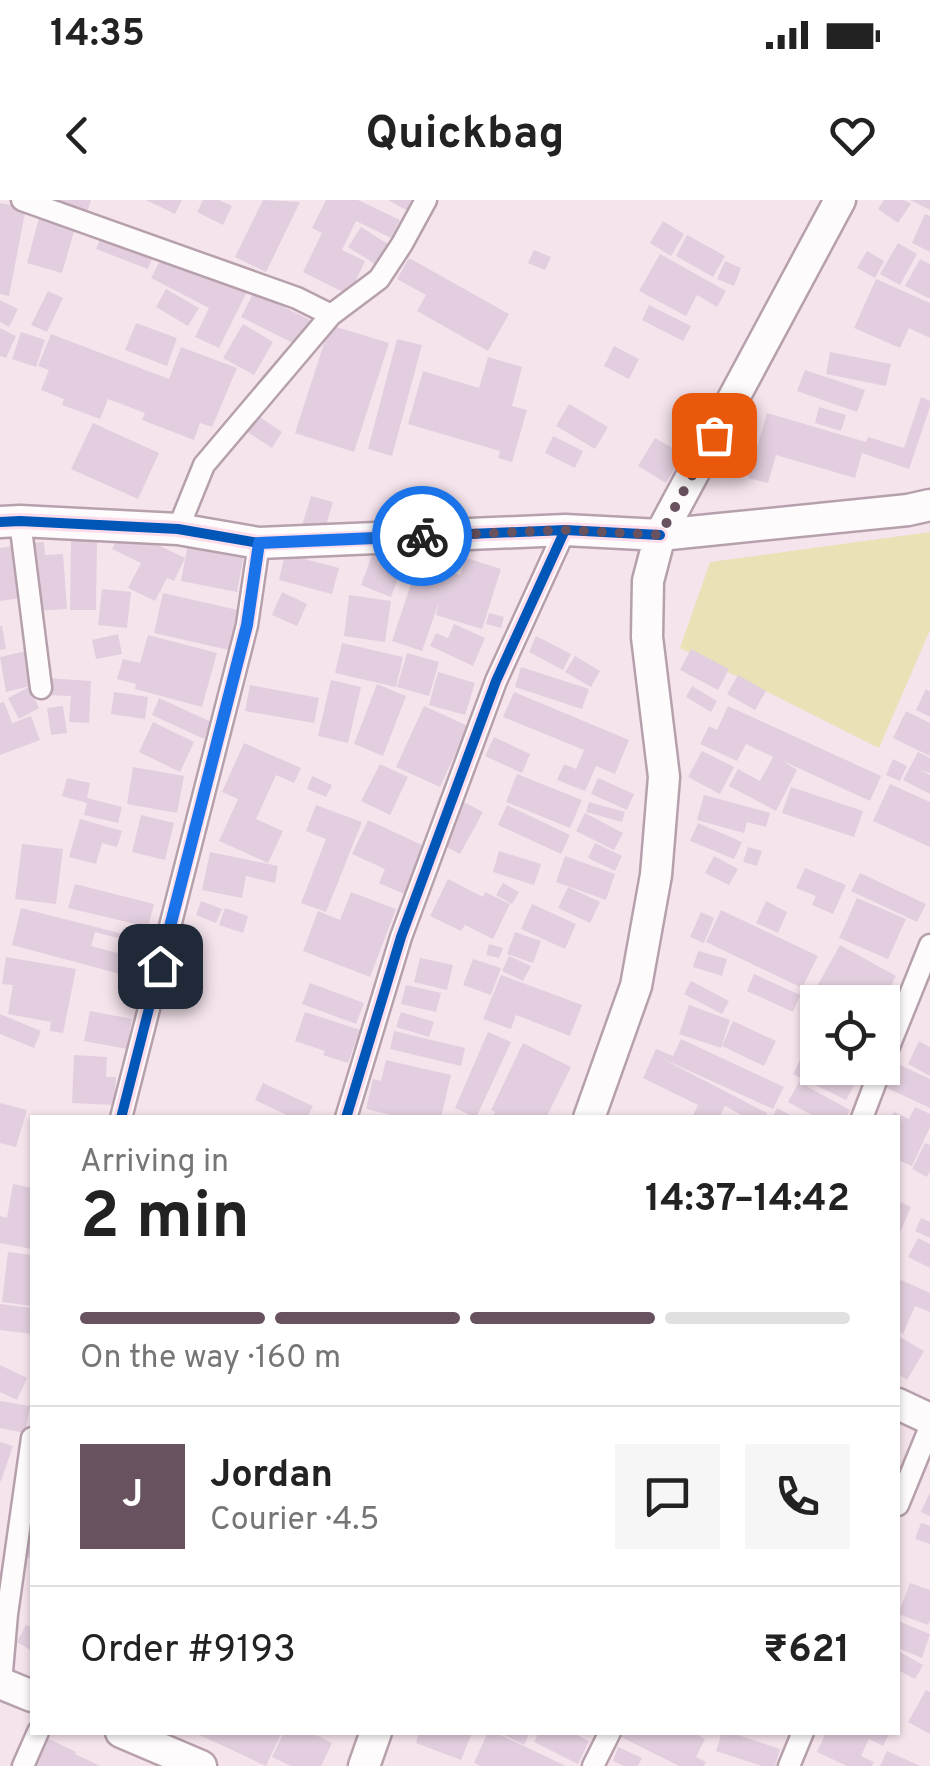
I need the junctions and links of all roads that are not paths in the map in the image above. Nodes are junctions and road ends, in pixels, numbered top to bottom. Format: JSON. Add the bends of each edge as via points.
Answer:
{"nodes":[{"id":1,"x":22,"y":200,"type":"edge"},
{"id":2,"x":426,"y":200,"type":"edge"},
{"id":3,"x":840,"y":200,"type":"edge"},
{"id":4,"x":331,"y":314,"type":"junction"},
{"id":5,"x":930,"y":505,"type":"edge"},
{"id":6,"x":10,"y":522,"type":"edge"},
{"id":7,"x":178,"y":529,"type":"junction"},
{"id":8,"x":565,"y":530,"type":"junction"},
{"id":9,"x":660,"y":535,"type":"junction"},
{"id":10,"x":259,"y":543,"type":"junction"},
{"id":11,"x":41,"y":688,"type":"dead end"},
{"id":12,"x":930,"y":944,"type":"edge"},
{"id":13,"x":900,"y":1020,"type":"edge"},
{"id":14,"x":875,"y":1085,"type":"edge"},
{"id":15,"x":122,"y":1115,"type":"edge"},
{"id":16,"x":347,"y":1115,"type":"edge"},
{"id":17,"x":590,"y":1115,"type":"edge"},
{"id":18,"x":863,"y":1115,"type":"edge"},
{"id":19,"x":900,"y":1405,"type":"edge"},
{"id":20,"x":930,"y":1419,"type":"edge"},
{"id":21,"x":930,"y":1427,"type":"edge"},
{"id":22,"x":30,"y":1452,"type":"edge"},
{"id":23,"x":900,"y":1500,"type":"edge"},
{"id":24,"x":1,"y":1683,"type":"edge"},
{"id":25,"x":30,"y":1695,"type":"edge"},
{"id":26,"x":37,"y":1735,"type":"edge"},
{"id":27,"x":136,"y":1735,"type":"edge"},
{"id":28,"x":375,"y":1735,"type":"edge"},
{"id":29,"x":609,"y":1735,"type":"edge"},
{"id":30,"x":802,"y":1735,"type":"edge"},
{"id":31,"x":162,"y":1740,"type":"edge"},
{"id":32,"x":23,"y":1766,"type":"edge"},
{"id":33,"x":201,"y":1766,"type":"edge"},
{"id":34,"x":364,"y":1766,"type":"edge"},
{"id":35,"x":594,"y":1766,"type":"edge"},
{"id":36,"x":789,"y":1766,"type":"edge"}],
"edges":[{"from":1,"to":4,"type":"street"},
{"from":2,"to":4,"type":"street","via":[[379,279]]},
{"from":3,"to":9,"type":"main road"},
{"from":4,"to":7,"type":"street","via":[[204,466]]},
{"from":5,"to":9,"type":"main road"},
{"from":6,"to":7,"type":"main road"},
{"from":6,"to":11,"type":"street"},
{"from":7,"to":10,"type":"main road"},
{"from":8,"to":9,"type":"main road"},
{"from":8,"to":10,"type":"main road"},
{"from":8,"to":16,"type":"street","via":[[496,681],[401,938]]},
{"from":9,"to":17,"type":"main road","via":[[648,581],[647,637],[664,777],[656,875],[636,986]]},
{"from":10,"to":15,"type":"street","via":[[247,625]]},
{"from":12,"to":13,"type":"street"},
{"from":14,"to":18,"type":"street"},
{"from":19,"to":20,"type":"main road"},
{"from":21,"to":23,"type":"street"},
{"from":22,"to":24,"type":"street"},
{"from":24,"to":25,"type":"main road"},
{"from":26,"to":32,"type":"street"},
{"from":27,"to":31,"type":"main road"},
{"from":28,"to":34,"type":"main road"},
{"from":29,"to":35,"type":"street"},
{"from":30,"to":36,"type":"street"},
{"from":31,"to":33,"type":"main road"}]}
